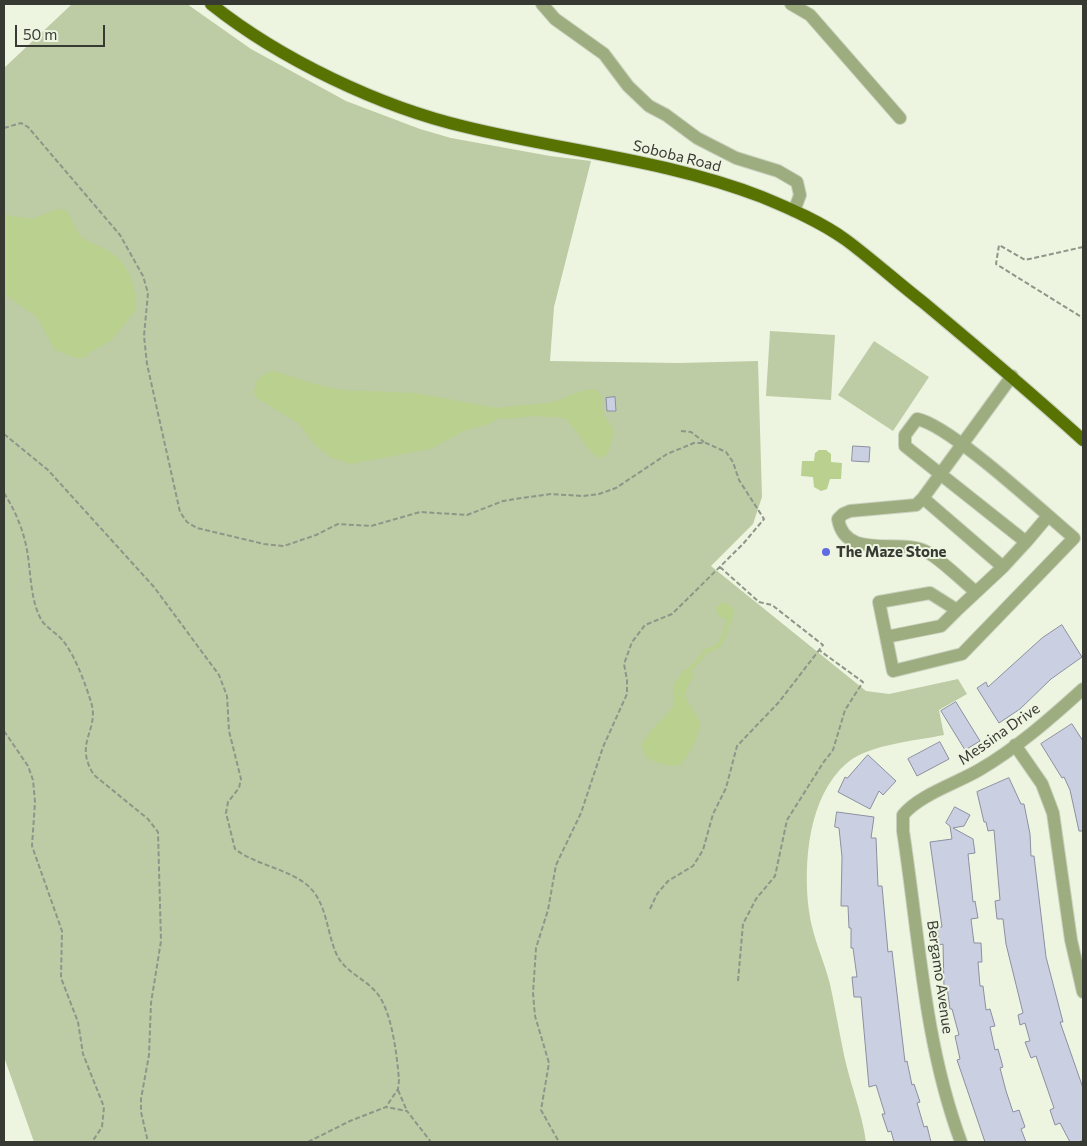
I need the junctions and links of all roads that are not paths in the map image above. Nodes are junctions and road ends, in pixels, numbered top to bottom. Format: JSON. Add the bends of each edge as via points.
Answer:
{"nodes":[{"id":1,"x":211,"y":4,"type":"edge"},
{"id":2,"x":542,"y":4,"type":"edge"},
{"id":3,"x":791,"y":4,"type":"edge"},
{"id":4,"x":900,"y":118,"type":"dead end"},
{"id":5,"x":794,"y":211,"type":"junction"},
{"id":6,"x":1012,"y":376,"type":"junction"},
{"id":7,"x":1083,"y":440,"type":"edge"},
{"id":8,"x":962,"y":444,"type":"junction"},
{"id":9,"x":942,"y":473,"type":"junction"},
{"id":10,"x":923,"y":498,"type":"junction"},
{"id":11,"x":1048,"y":516,"type":"junction"},
{"id":12,"x":1026,"y":542,"type":"junction"},
{"id":13,"x":1003,"y":567,"type":"junction"},
{"id":14,"x":976,"y":592,"type":"junction"},
{"id":15,"x":958,"y":610,"type":"junction"},
{"id":16,"x":886,"y":637,"type":"junction"},
{"id":17,"x":1083,"y":689,"type":"edge"},
{"id":18,"x":1015,"y":745,"type":"junction"},
{"id":19,"x":903,"y":815,"type":"joint"},
{"id":20,"x":1083,"y":992,"type":"edge"},
{"id":21,"x":961,"y":1142,"type":"edge"}],
"edges":[{"from":1,"to":5,"type":"main road","name":"Soboba Road","via":[[324,75],[406,110],[465,127],[681,172]]},
{"from":2,"to":5,"type":"street","via":[[555,19],[604,54],[628,86],[649,106],[720,150],[778,171],[796,182],[800,195]]},
{"from":3,"to":4,"type":"street","via":[[810,15]]},
{"from":5,"to":6,"type":"main road","name":"Soboba Road","via":[[845,240]]},
{"from":6,"to":7,"type":"main road","name":"Soboba Road"},
{"from":6,"to":8,"type":"street"},
{"from":8,"to":9,"type":"street"},
{"from":8,"to":9,"type":"street","via":[[928,421],[917,419],[913,424],[905,436],[905,446]]},
{"from":8,"to":11,"type":"street"},
{"from":9,"to":10,"type":"street"},
{"from":9,"to":12,"type":"street"},
{"from":10,"to":13,"type":"street"},
{"from":10,"to":14,"type":"street","via":[[916,505],[850,511],[838,519],[839,524],[858,543],[925,550]]},
{"from":11,"to":12,"type":"street"},
{"from":11,"to":16,"type":"street","via":[[1074,538],[962,654],[893,671]]},
{"from":12,"to":13,"type":"street"},
{"from":13,"to":14,"type":"street"},
{"from":14,"to":15,"type":"street"},
{"from":15,"to":16,"type":"street","via":[[941,626]]},
{"from":15,"to":16,"type":"street","via":[[930,592],[879,602]]},
{"from":17,"to":18,"type":"street","name":"Messina Drive"},
{"from":18,"to":19,"type":"street","name":"Messina Drive","via":[[981,769],[908,808]]},
{"from":18,"to":20,"type":"street","via":[[1042,784],[1053,813],[1071,940]]},
{"from":19,"to":21,"type":"street","name":"Bergamo Avenue","via":[[924,991],[936,1055]]}]}
